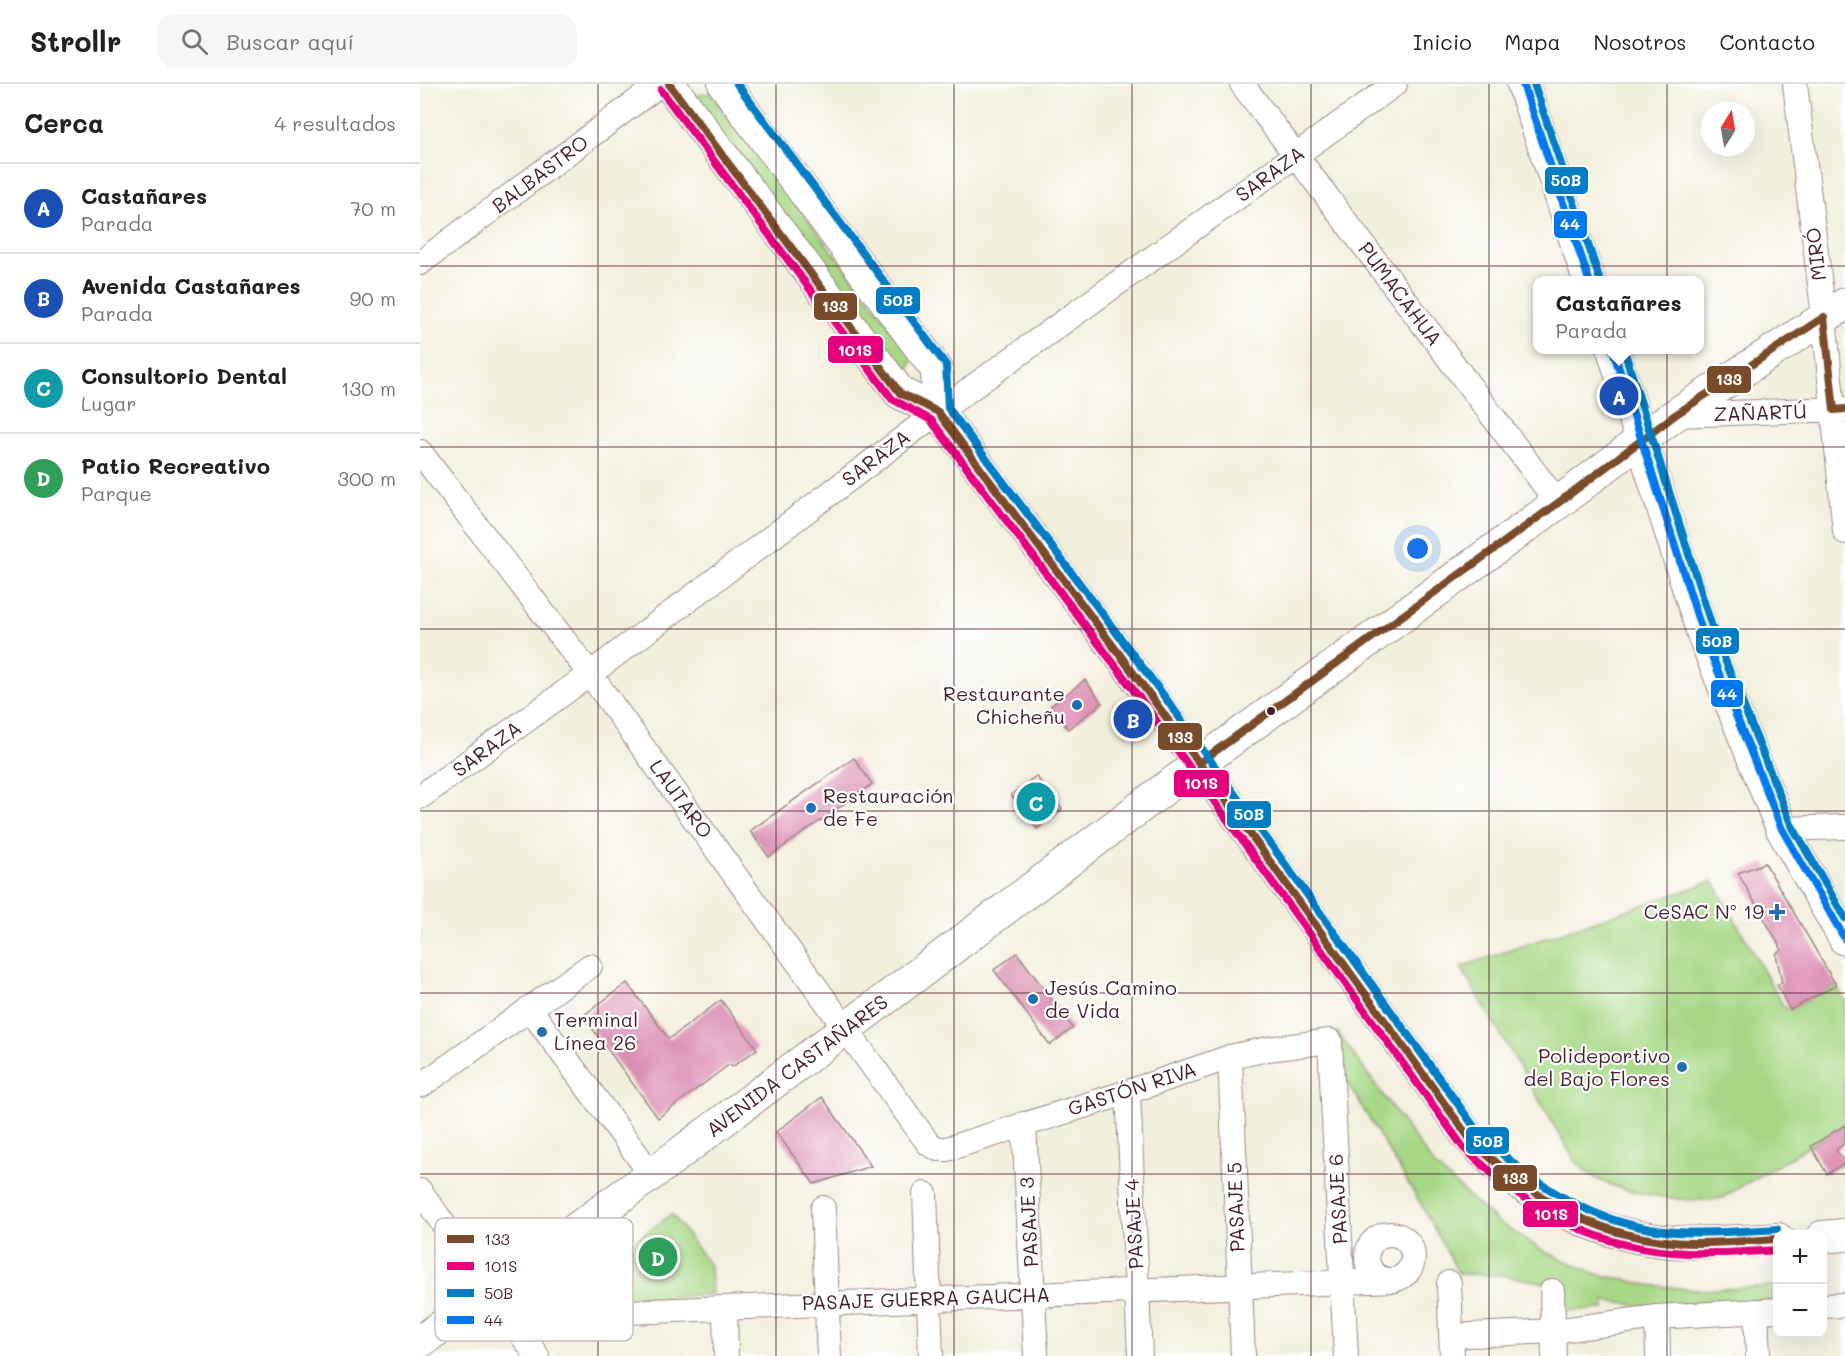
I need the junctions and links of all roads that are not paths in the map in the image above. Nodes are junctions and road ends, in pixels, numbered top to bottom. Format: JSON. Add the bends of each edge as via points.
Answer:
{"nodes":[{"id":1,"x":660,"y":84,"type":"edge"},
{"id":2,"x":669,"y":84,"type":"edge"},
{"id":3,"x":724,"y":84,"type":"edge"},
{"id":4,"x":1242,"y":84,"type":"edge"},
{"id":5,"x":1395,"y":84,"type":"edge"},
{"id":6,"x":1523,"y":84,"type":"edge"},
{"id":7,"x":1795,"y":84,"type":"edge"},
{"id":8,"x":1296,"y":156,"type":"junction"},
{"id":9,"x":420,"y":263,"type":"edge"},
{"id":10,"x":1588,"y":276,"type":"edge"},
{"id":11,"x":1834,"y":310,"type":"edge"},
{"id":12,"x":1613,"y":354,"type":"edge"},
{"id":13,"x":1839,"y":410,"type":"edge"},
{"id":14,"x":938,"y":412,"type":"junction"},
{"id":15,"x":1675,"y":415,"type":"junction"},
{"id":16,"x":1641,"y":440,"type":"junction"},
{"id":17,"x":420,"y":452,"type":"edge"},
{"id":18,"x":1558,"y":503,"type":"junction"},
{"id":19,"x":1845,"y":532,"type":"edge"},
{"id":20,"x":590,"y":674,"type":"junction"},
{"id":21,"x":1199,"y":763,"type":"junction"},
{"id":22,"x":420,"y":797,"type":"edge"},
{"id":23,"x":1845,"y":827,"type":"edge"},
{"id":24,"x":1782,"y":829,"type":"junction"},
{"id":25,"x":1845,"y":939,"type":"edge"},
{"id":26,"x":590,"y":966,"type":"dead end"},
{"id":27,"x":529,"y":1008,"type":"junction"},
{"id":28,"x":848,"y":1029,"type":"junction"},
{"id":29,"x":1330,"y":1041,"type":"joint"},
{"id":30,"x":1230,"y":1057,"type":"junction"},
{"id":31,"x":422,"y":1085,"type":"dead end"},
{"id":32,"x":1128,"y":1092,"type":"junction"},
{"id":33,"x":1024,"y":1124,"type":"junction"},
{"id":34,"x":938,"y":1149,"type":"joint"},
{"id":35,"x":651,"y":1174,"type":"junction"},
{"id":36,"x":420,"y":1191,"type":"edge"},
{"id":37,"x":925,"y":1194,"type":"dead end"},
{"id":38,"x":823,"y":1208,"type":"dead end"},
{"id":39,"x":440,"y":1218,"type":"edge"},
{"id":40,"x":591,"y":1218,"type":"edge"},
{"id":41,"x":1845,"y":1235,"type":"edge"},
{"id":42,"x":1827,"y":1237,"type":"edge"},
{"id":43,"x":1773,"y":1239,"type":"edge"},
{"id":44,"x":1371,"y":1245,"type":"junction"},
{"id":45,"x":1394,"y":1280,"type":"junction"},
{"id":46,"x":1342,"y":1282,"type":"junction"},
{"id":47,"x":1449,"y":1283,"type":"dead end"},
{"id":48,"x":1240,"y":1286,"type":"junction"},
{"id":49,"x":1137,"y":1290,"type":"junction"},
{"id":50,"x":1552,"y":1291,"type":"dead end"},
{"id":51,"x":1033,"y":1295,"type":"junction"},
{"id":52,"x":929,"y":1299,"type":"junction"},
{"id":53,"x":827,"y":1304,"type":"junction"},
{"id":54,"x":1845,"y":1305,"type":"edge"},
{"id":55,"x":1827,"y":1306,"type":"edge"},
{"id":56,"x":725,"y":1308,"type":"junction"},
{"id":57,"x":1767,"y":1310,"type":"edge"},
{"id":58,"x":633,"y":1312,"type":"edge"},
{"id":59,"x":1657,"y":1317,"type":"junction"},
{"id":60,"x":435,"y":1331,"type":"edge"},
{"id":61,"x":1554,"y":1331,"type":"junction"},
{"id":62,"x":527,"y":1341,"type":"edge"},
{"id":63,"x":420,"y":1342,"type":"edge"},
{"id":64,"x":1451,"y":1346,"type":"edge"},
{"id":65,"x":537,"y":1356,"type":"edge"},
{"id":66,"x":726,"y":1356,"type":"edge"},
{"id":67,"x":829,"y":1356,"type":"edge"},
{"id":68,"x":931,"y":1356,"type":"edge"},
{"id":69,"x":1036,"y":1356,"type":"edge"},
{"id":70,"x":1140,"y":1356,"type":"edge"},
{"id":71,"x":1243,"y":1356,"type":"edge"},
{"id":72,"x":1346,"y":1356,"type":"edge"},
{"id":73,"x":1554,"y":1356,"type":"edge"},
{"id":74,"x":1658,"y":1356,"type":"edge"},
{"id":75,"x":1758,"y":1356,"type":"edge"}],
"edges":[{"from":1,"to":9,"type":"street","name":"BALBASTRO"},
{"from":2,"to":14,"type":"main road","via":[[900,393]]},
{"from":3,"to":14,"type":"main road","via":[[937,370]]},
{"from":4,"to":8,"type":"street","name":"PUMACAHUA"},
{"from":5,"to":8,"type":"street","name":"SARAZA"},
{"from":6,"to":10,"type":"main road"},
{"from":7,"to":11,"type":"street","name":"MIRÓ"},
{"from":8,"to":14,"type":"street","name":"SARAZA"},
{"from":8,"to":18,"type":"street","name":"PUMACAHUA"},
{"from":11,"to":13,"type":"street","name":"MIRÓ"},
{"from":11,"to":15,"type":"main road","name":"AVENIDA CASTAÑARES"},
{"from":12,"to":16,"type":"main road"},
{"from":13,"to":15,"type":"street","name":"ZAÑARTÚ"},
{"from":13,"to":19,"type":"street","name":"MIRÓ"},
{"from":14,"to":20,"type":"street","name":"SARAZA"},
{"from":14,"to":21,"type":"main road"},
{"from":15,"to":16,"type":"main road","name":"AVENIDA CASTAÑARES"},
{"from":16,"to":18,"type":"main road","name":"AVENIDA CASTAÑARES"},
{"from":16,"to":24,"type":"main road","via":[[1703,634]]},
{"from":17,"to":20,"type":"street","name":"LAUTARO"},
{"from":18,"to":21,"type":"main road","name":"AVENIDA CASTAÑARES"},
{"from":20,"to":22,"type":"street","name":"SARAZA"},
{"from":20,"to":28,"type":"street","name":"LAUTARO"},
{"from":21,"to":28,"type":"main road","name":"AVENIDA CASTAÑARES"},
{"from":21,"to":43,"type":"main road","via":[[1463,1130],[1495,1165],[1556,1209],[1619,1232],[1673,1242]]},
{"from":23,"to":24,"type":"street"},
{"from":24,"to":25,"type":"main road"},
{"from":26,"to":27,"type":"street"},
{"from":27,"to":31,"type":"street"},
{"from":27,"to":35,"type":"street"},
{"from":28,"to":34,"type":"street","name":"LAUTARO","via":[[928,1143]]},
{"from":28,"to":35,"type":"main road","name":"AVENIDA CASTAÑARES"},
{"from":29,"to":30,"type":"street","name":"GASTÓN RIVA"},
{"from":29,"to":46,"type":"street","name":"PASAJE 6"},
{"from":30,"to":32,"type":"street","name":"GASTÓN RIVA"},
{"from":30,"to":48,"type":"street","name":"PASAJE 5"},
{"from":32,"to":33,"type":"street","name":"GASTÓN RIVA"},
{"from":32,"to":49,"type":"street","name":"PASAJE 4"},
{"from":33,"to":34,"type":"street","name":"GASTÓN RIVA"},
{"from":33,"to":51,"type":"street","name":"PASAJE 3"},
{"from":35,"to":40,"type":"main road","name":"AVENIDA CASTAÑARES"},
{"from":36,"to":39,"type":"street"},
{"from":37,"to":52,"type":"street"},
{"from":38,"to":53,"type":"street"},
{"from":41,"to":42,"type":"main road"},
{"from":44,"to":45,"type":"street","via":[[1367,1259],[1373,1273]]},
{"from":44,"to":45,"type":"street","via":[[1390,1234],[1410,1244],[1412,1266]]},
{"from":44,"to":46,"type":"street"},
{"from":45,"to":46,"type":"street","name":"PASAJE GUERRA GAUCHA"},
{"from":46,"to":48,"type":"street","name":"PASAJE GUERRA GAUCHA"},
{"from":46,"to":72,"type":"street","name":"PASAJE 6"},
{"from":47,"to":64,"type":"street"},
{"from":48,"to":49,"type":"street","name":"PASAJE GUERRA GAUCHA"},
{"from":48,"to":71,"type":"street","name":"PASAJE 5"},
{"from":49,"to":51,"type":"street","name":"PASAJE GUERRA GAUCHA"},
{"from":49,"to":70,"type":"street","name":"PASAJE 4"},
{"from":50,"to":61,"type":"street"},
{"from":51,"to":52,"type":"street","name":"PASAJE GUERRA GAUCHA"},
{"from":51,"to":69,"type":"street","name":"PASAJE 3"},
{"from":52,"to":53,"type":"street","name":"PASAJE GUERRA GAUCHA"},
{"from":52,"to":68,"type":"street"},
{"from":53,"to":56,"type":"street","name":"PASAJE GUERRA GAUCHA"},
{"from":53,"to":67,"type":"street"},
{"from":54,"to":55,"type":"street"},
{"from":56,"to":58,"type":"street","name":"PASAJE GUERRA GAUCHA"},
{"from":56,"to":66,"type":"street"},
{"from":57,"to":59,"type":"street"},
{"from":57,"to":75,"type":"street"},
{"from":59,"to":61,"type":"street"},
{"from":59,"to":74,"type":"street"},
{"from":60,"to":63,"type":"main road","name":"AVENIDA CASTAÑARES"},
{"from":61,"to":64,"type":"street"},
{"from":61,"to":73,"type":"street"},
{"from":62,"to":65,"type":"street"}]}
